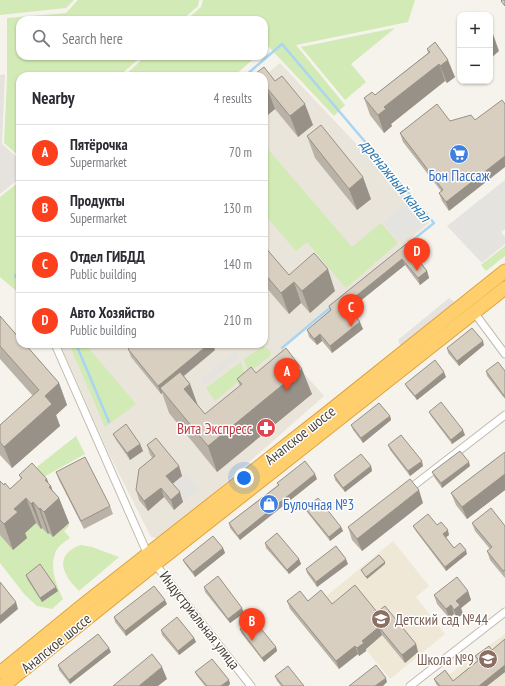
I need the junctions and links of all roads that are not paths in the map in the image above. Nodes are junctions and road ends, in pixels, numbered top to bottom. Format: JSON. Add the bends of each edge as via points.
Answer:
{"nodes":[{"id":1,"x":505,"y":271,"type":"edge"},
{"id":2,"x":505,"y":288,"type":"edge"},
{"id":3,"x":466,"y":302,"type":"junction"},
{"id":4,"x":474,"y":313,"type":"junction"},
{"id":5,"x":57,"y":348,"type":"edge"},
{"id":6,"x":505,"y":354,"type":"edge"},
{"id":7,"x":505,"y":415,"type":"edge"},
{"id":8,"x":400,"y":496,"type":"edge"},
{"id":9,"x":152,"y":560,"type":"junction"},
{"id":10,"x":505,"y":612,"type":"edge"},
{"id":11,"x":0,"y":672,"type":"edge"},
{"id":12,"x":3,"y":686,"type":"edge"},
{"id":13,"x":251,"y":686,"type":"edge"},
{"id":14,"x":410,"y":686,"type":"edge"}],
"edges":[{"from":1,"to":3,"type":"highway","name":"Анапское шоссе"},
{"from":2,"to":4,"type":"highway","name":"Анапское шоссе"},
{"from":3,"to":4,"type":"street"},
{"from":3,"to":9,"type":"highway","name":"Анапское шоссе"},
{"from":4,"to":6,"type":"street"},
{"from":4,"to":9,"type":"highway","name":"Анапское шоссе"},
{"from":5,"to":9,"type":"street","name":"Индустриальная улица"},
{"from":7,"to":8,"type":"street"},
{"from":9,"to":11,"type":"highway","name":"Анапское шоссе","via":[[82,606]]},
{"from":9,"to":12,"type":"highway","name":"Анапское шоссе"},
{"from":9,"to":13,"type":"street","name":"Индустриальная улица"},
{"from":10,"to":14,"type":"street"}]}
